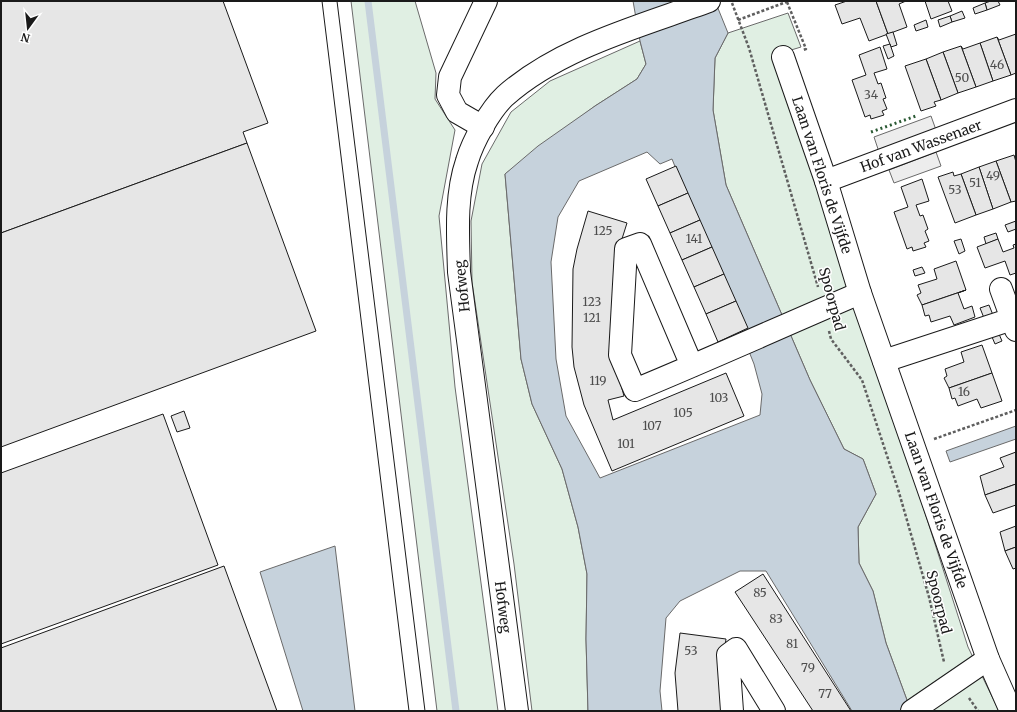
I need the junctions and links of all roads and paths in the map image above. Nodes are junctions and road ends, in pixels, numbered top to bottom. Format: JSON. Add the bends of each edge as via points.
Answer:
{"nodes":[{"id":1,"x":486,"y":1,"type":"edge"},
{"id":2,"x":709,"y":1,"type":"edge"},
{"id":3,"x":731,"y":1,"type":"edge"},
{"id":4,"x":788,"y":1,"type":"edge"},
{"id":5,"x":738,"y":20,"type":"junction"},
{"id":6,"x":783,"y":57,"type":"joint"},
{"id":7,"x":1016,"y":110,"type":"edge"},
{"id":8,"x":483,"y":127,"type":"junction"},
{"id":9,"x":826,"y":181,"type":"junction"},
{"id":10,"x":1001,"y":289,"type":"dead end"},
{"id":11,"x":860,"y":293,"type":"junction"},
{"id":12,"x":814,"y":312,"type":"junction"},
{"id":13,"x":1014,"y":324,"type":"edge"},
{"id":14,"x":884,"y":361,"type":"junction"},
{"id":15,"x":692,"y":366,"type":"junction"},
{"id":16,"x":1016,"y":410,"type":"edge"},
{"id":17,"x":913,"y":446,"type":"junction"},
{"id":18,"x":988,"y":659,"type":"junction"},
{"id":19,"x":945,"y":689,"type":"junction"},
{"id":20,"x":1011,"y":704,"type":"edge"},
{"id":21,"x":517,"y":711,"type":"edge"},
{"id":22,"x":732,"y":711,"type":"edge"},
{"id":23,"x":774,"y":711,"type":"edge"},
{"id":24,"x":912,"y":711,"type":"edge"}],
"edges":[{"from":1,"to":8,"type":"street","via":[[450,77],[448,95],[457,112]]},
{"from":2,"to":8,"type":"street","name":"Hofweg","via":[[564,56],[531,76],[504,97]]},
{"from":3,"to":5,"type":"path","name":"Spoorpad"},
{"from":4,"to":5,"type":"path"},
{"from":4,"to":6,"type":"path","via":[[806,49]]},
{"from":5,"to":12,"type":"path","name":"Spoorpad","via":[[749,48],[815,276]]},
{"from":6,"to":9,"type":"street","name":"Laan van Floris de Vijfde"},
{"from":7,"to":9,"type":"street","name":"Hof van Wassenaer"},
{"from":8,"to":21,"type":"street","name":"Hofweg","via":[[466,161],[457,227],[460,272]]},
{"from":9,"to":11,"type":"street","name":"Laan van Floris de Vijfde"},
{"from":10,"to":13,"type":"street"},
{"from":11,"to":12,"type":"street"},
{"from":11,"to":14,"type":"street","name":"Laan van Floris de Vijfde"},
{"from":12,"to":15,"type":"street"},
{"from":12,"to":19,"type":"path","name":"Spoorpad","via":[[862,380],[900,496],[929,597]]},
{"from":13,"to":14,"type":"street"},
{"from":14,"to":17,"type":"street","name":"Laan van Floris de Vijfde"},
{"from":15,"to":15,"type":"street","via":[[640,244],[626,249],[620,354],[635,390]]},
{"from":16,"to":17,"type":"path"},
{"from":17,"to":18,"type":"street","name":"Laan van Floris de Vijfde"},
{"from":18,"to":19,"type":"street"},
{"from":18,"to":20,"type":"street","name":"Laan van Floris de Vijfde"},
{"from":19,"to":24,"type":"street"},
{"from":22,"to":23,"type":"street","via":[[728,655],[736,649]]}]}
